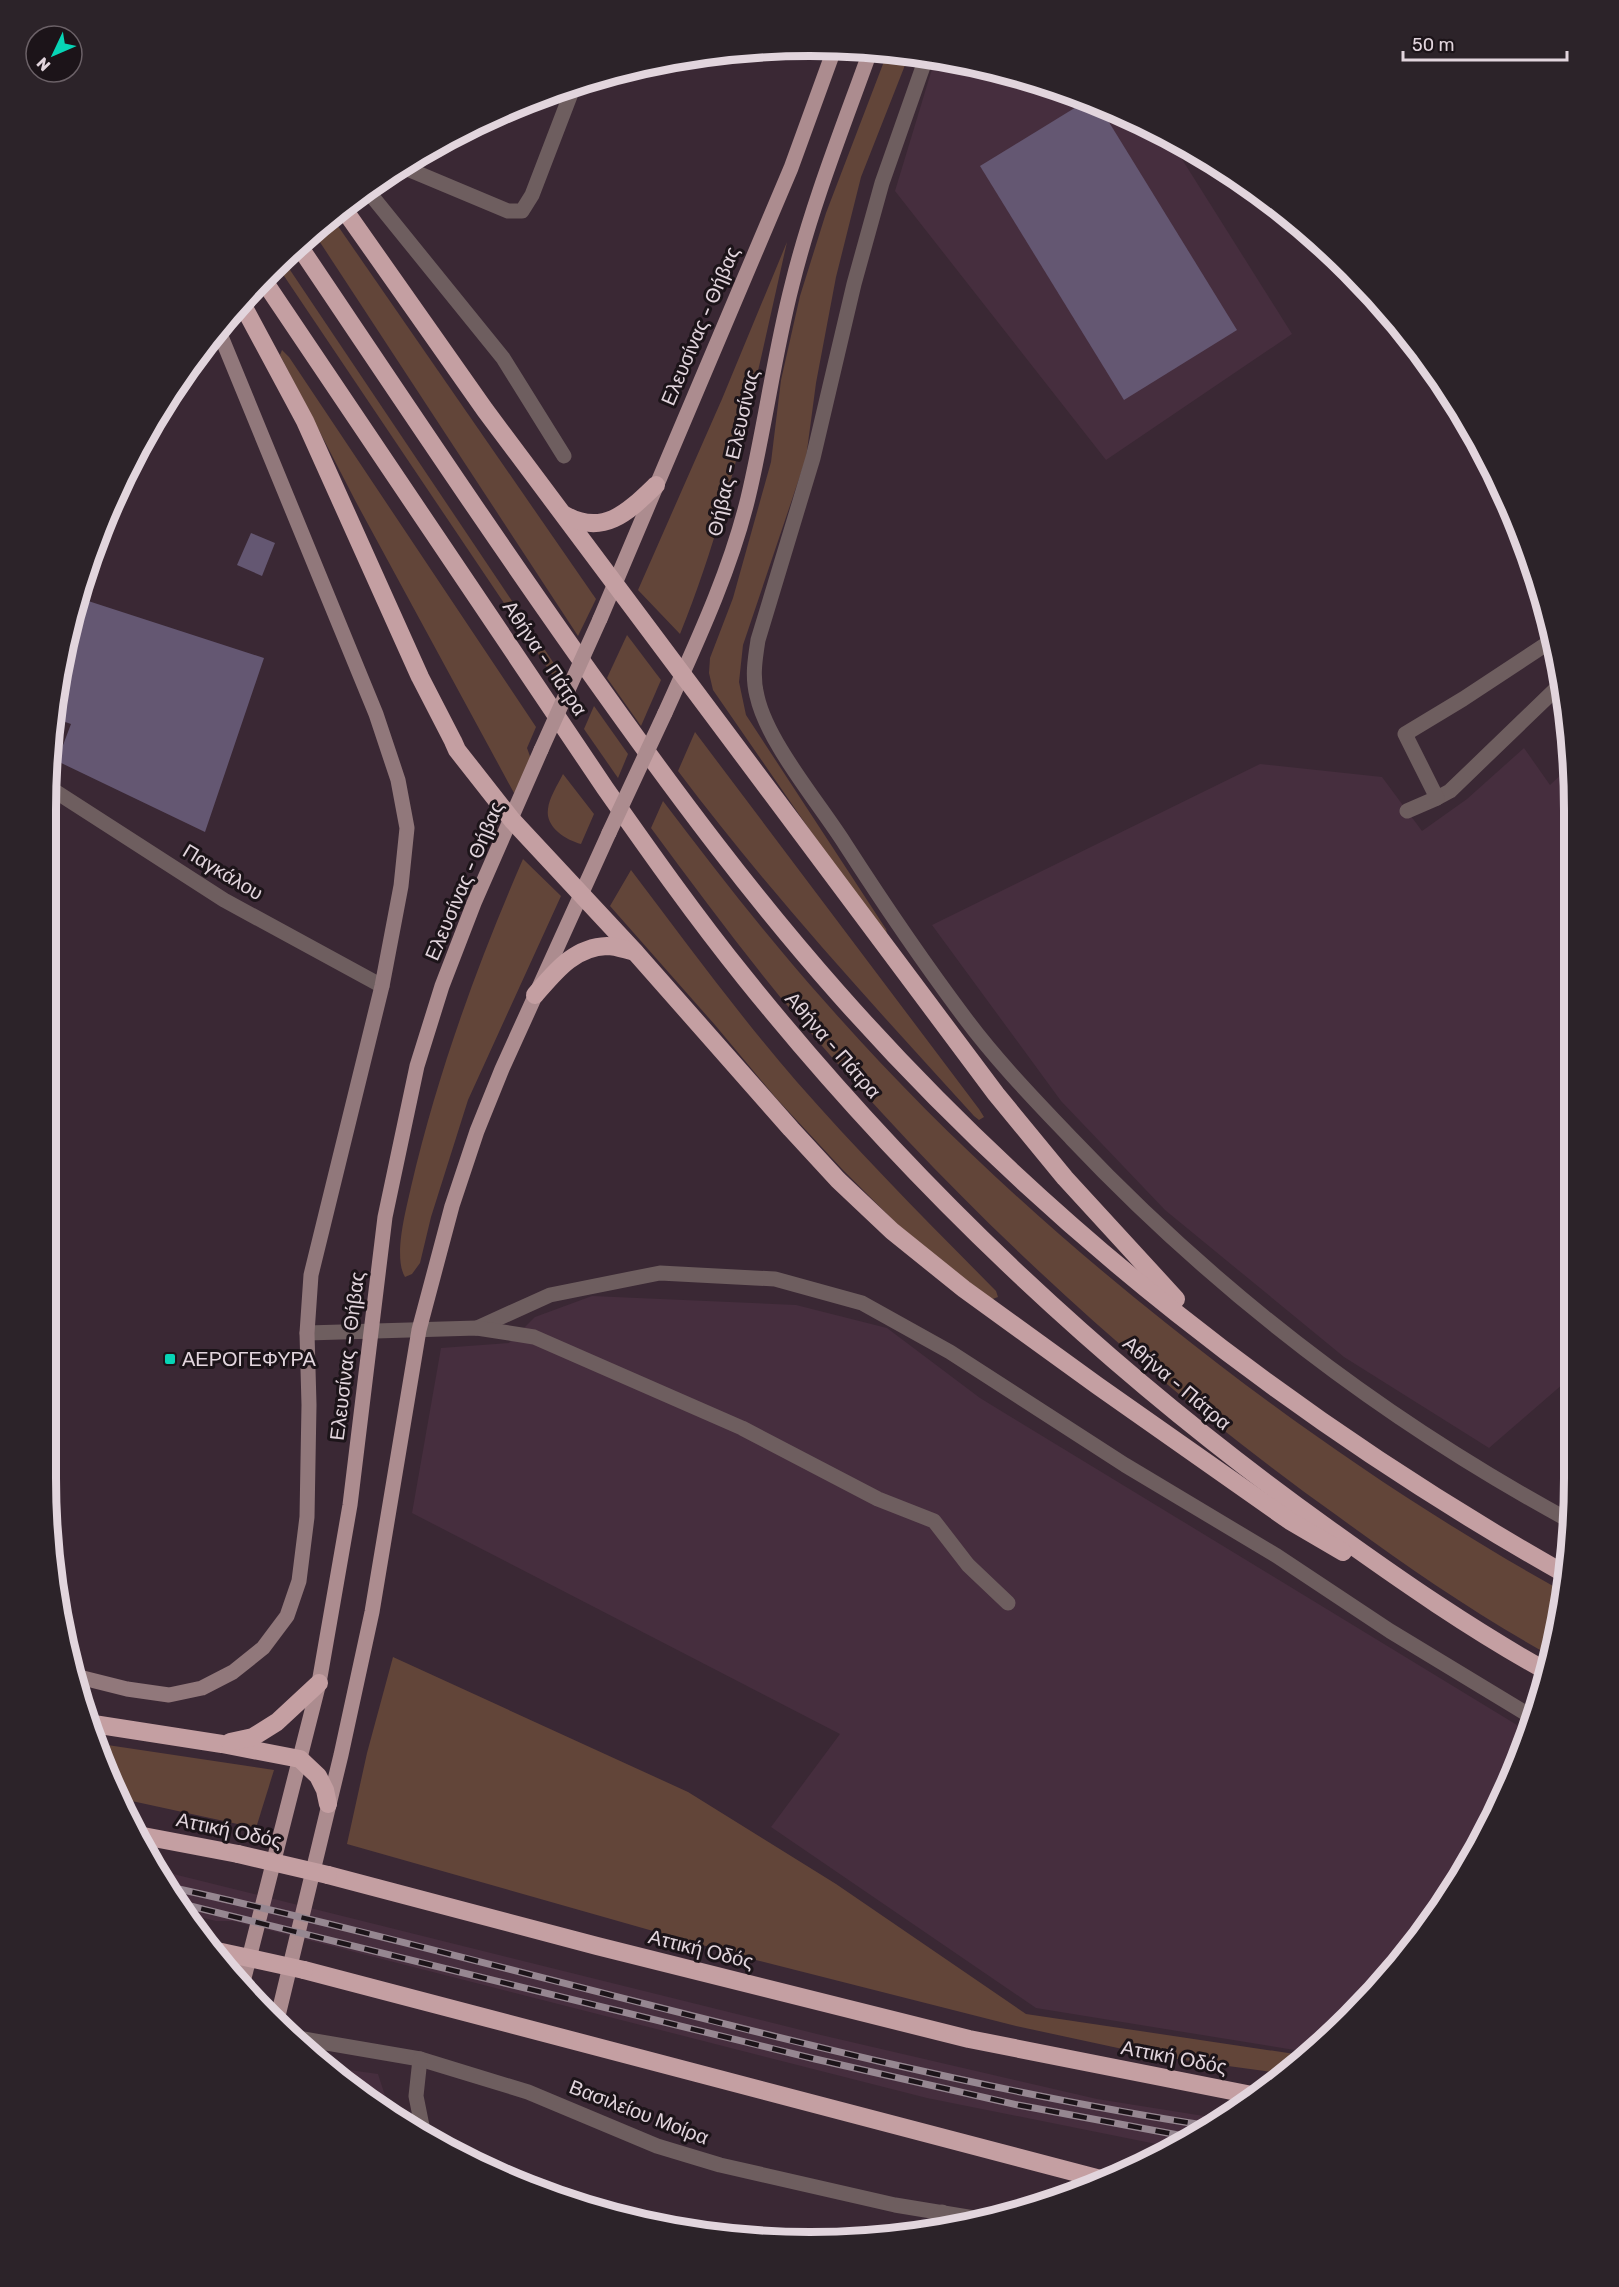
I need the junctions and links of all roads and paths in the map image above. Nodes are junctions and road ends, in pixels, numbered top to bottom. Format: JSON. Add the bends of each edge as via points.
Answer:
{"nodes":[{"id":1,"x":832,"y":56,"type":"edge"},
{"id":2,"x":869,"y":58,"type":"edge"},
{"id":3,"x":924,"y":65,"type":"edge"},
{"id":4,"x":570,"y":95,"type":"edge"},
{"id":5,"x":411,"y":170,"type":"edge"},
{"id":6,"x":372,"y":196,"type":"edge"},
{"id":7,"x":347,"y":214,"type":"edge"},
{"id":8,"x":303,"y":251,"type":"edge"},
{"id":9,"x":267,"y":286,"type":"edge"},
{"id":10,"x":245,"y":310,"type":"edge"},
{"id":11,"x":222,"y":338,"type":"edge"},
{"id":12,"x":564,"y":456,"type":"dead end"},
{"id":13,"x":656,"y":485,"type":"junction"},
{"id":14,"x":564,"y":515,"type":"junction"},
{"id":15,"x":615,"y":586,"type":"junction"},
{"id":16,"x":1545,"y":645,"type":"edge"},
{"id":17,"x":683,"y":673,"type":"junction"},
{"id":18,"x":1554,"y":692,"type":"edge"},
{"id":19,"x":56,"y":792,"type":"edge"},
{"id":20,"x":1437,"y":798,"type":"junction"},
{"id":21,"x":1407,"y":811,"type":"dead end"},
{"id":22,"x":512,"y":820,"type":"junction"},
{"id":23,"x":582,"y":894,"type":"junction"},
{"id":24,"x":634,"y":952,"type":"junction"},
{"id":25,"x":381,"y":986,"type":"junction"},
{"id":26,"x":535,"y":995,"type":"junction"},
{"id":27,"x":477,"y":1328,"type":"junction"},
{"id":28,"x":419,"y":1330,"type":"junction"},
{"id":29,"x":370,"y":1331,"type":"junction"},
{"id":30,"x":307,"y":1333,"type":"junction"},
{"id":31,"x":1216,"y":1342,"type":"junction"},
{"id":32,"x":1562,"y":1516,"type":"edge"},
{"id":33,"x":1558,"y":1570,"type":"edge"},
{"id":34,"x":1008,"y":1603,"type":"dead end"},
{"id":35,"x":1471,"y":1628,"type":"junction"},
{"id":36,"x":1539,"y":1667,"type":"edge"},
{"id":37,"x":83,"y":1678,"type":"edge"},
{"id":38,"x":319,"y":1683,"type":"junction"},
{"id":39,"x":1525,"y":1713,"type":"edge"},
{"id":40,"x":98,"y":1725,"type":"edge"},
{"id":41,"x":222,"y":1744,"type":"junction"},
{"id":42,"x":300,"y":1759,"type":"junction"},
{"id":43,"x":328,"y":1804,"type":"junction"},
{"id":44,"x":146,"y":1836,"type":"edge"},
{"id":45,"x":224,"y":1953,"type":"edge"},
{"id":46,"x":244,"y":1977,"type":"edge"},
{"id":47,"x":279,"y":2013,"type":"edge"},
{"id":48,"x":307,"y":2040,"type":"edge"},
{"id":49,"x":420,"y":2059,"type":"junction"},
{"id":50,"x":1244,"y":2093,"type":"edge"},
{"id":51,"x":421,"y":2123,"type":"edge"},
{"id":52,"x":1091,"y":2177,"type":"edge"},
{"id":53,"x":942,"y":2212,"type":"junction"},
{"id":54,"x":962,"y":2216,"type":"edge"},
{"id":55,"x":939,"y":2220,"type":"edge"}],
"edges":[{"from":1,"to":13,"type":"main road","name":"Ελευσίνας - Θήβας","via":[[791,168]]},
{"from":2,"to":17,"type":"main road","name":"Θήβας - Ελευσίνας","via":[[827,171],[792,285],[742,518],[722,579]]},
{"from":3,"to":32,"type":"street","via":[[882,183],[813,458],[758,640],[756,695],[765,721],[966,1019],[1006,1068],[1119,1189],[1231,1291],[1346,1379],[1479,1468]]},
{"from":4,"to":5,"type":"street","via":[[532,195],[522,211],[508,211]]},
{"from":6,"to":12,"type":"street","via":[[503,358]]},
{"from":7,"to":14,"type":"highway"},
{"from":8,"to":31,"type":"highway","name":"Αθήνα - Πάτρα","via":[[541,604],[669,783],[789,936],[890,1050],[1022,1181]]},
{"from":9,"to":35,"type":"highway","name":"Αθήνα - Πάτρα","via":[[662,868],[744,977],[844,1094],[1009,1266],[1156,1395],[1298,1507]]},
{"from":10,"to":22,"type":"highway","via":[[305,420],[420,678],[458,750]]},
{"from":11,"to":25,"type":"street","via":[[376,714],[398,780],[407,828],[401,886]]},
{"from":13,"to":14,"type":"highway","via":[[628,512],[613,520],[580,523]]},
{"from":13,"to":15,"type":"main road","name":"Ελευσίνας - Θήβας"},
{"from":14,"to":15,"type":"highway"},
{"from":15,"to":17,"type":"highway"},
{"from":15,"to":22,"type":"main road","name":"Ελευσίνας - Θήβας","bridge":true},
{"from":16,"to":20,"type":"street","via":[[1405,734]]},
{"from":17,"to":23,"type":"main road","name":"Θήβας - Ελευσίνας","bridge":true},
{"from":17,"to":31,"type":"highway","via":[[1015,1118]]},
{"from":18,"to":20,"type":"street","via":[[1450,791]]},
{"from":19,"to":25,"type":"street","name":"Παγκάλου","via":[[224,900]]},
{"from":20,"to":21,"type":"street"},
{"from":22,"to":23,"type":"highway"},
{"from":22,"to":29,"type":"main road","name":"Ελευσίνας - Θήβας","via":[[474,903],[417,1066],[385,1217]]},
{"from":23,"to":24,"type":"highway"},
{"from":23,"to":26,"type":"main road"},
{"from":24,"to":26,"type":"highway","via":[[607,946],[584,951],[562,964]]},
{"from":24,"to":35,"type":"highway","via":[[791,1130],[892,1232],[983,1303],[1290,1521]]},
{"from":25,"to":30,"type":"street","via":[[311,1275]]},
{"from":26,"to":28,"type":"main road","via":[[477,1131],[452,1206]]},
{"from":27,"to":28,"type":"street"},
{"from":27,"to":34,"type":"street","via":[[534,1337],[742,1428],[878,1499],[934,1521],[968,1565]]},
{"from":27,"to":39,"type":"street","via":[[550,1295],[660,1273],[775,1279],[862,1303],[950,1352]]},
{"from":28,"to":29,"type":"street"},
{"from":28,"to":43,"type":"main road","via":[[372,1612]]},
{"from":29,"to":30,"type":"street"},
{"from":29,"to":38,"type":"main road","name":"Ελευσίνας - Θήβας","via":[[350,1505]]},
{"from":30,"to":37,"type":"street","via":[[307,1517],[299,1581],[287,1616],[263,1648],[233,1672],[202,1688],[169,1695]]},
{"from":31,"to":33,"type":"highway","name":"Αθήνα - Πάτρα","via":[[1342,1437]]},
{"from":35,"to":36,"type":"highway","name":"Αθήνα - Πάτρα"},
{"from":38,"to":41,"type":"highway","via":[[277,1722],[253,1737]]},
{"from":38,"to":42,"type":"main road","name":"Ελευσίνας - Θήβας"},
{"from":40,"to":41,"type":"highway"},
{"from":41,"to":42,"type":"highway"},
{"from":42,"to":43,"type":"highway","via":[[318,1776]]},
{"from":42,"to":46,"type":"main road","name":"Ελευσίνας - Θήβας"},
{"from":43,"to":47,"type":"main road"},
{"from":44,"to":50,"type":"highway","name":"Αττική Οδός","bridge":true,"via":[[328,1875],[969,2039]]},
{"from":45,"to":52,"type":"highway","bridge":true,"via":[[304,1970]]},
{"from":48,"to":49,"type":"street","name":"Βασιλείου Μοίρα"},
{"from":49,"to":51,"type":"street","via":[[416,2096]]},
{"from":49,"to":53,"type":"street","name":"Βασιλείου Μοίρα","via":[[528,2092],[657,2146],[720,2165]]},
{"from":53,"to":54,"type":"street","name":"Βασιλείου Μοίρα"},
{"from":53,"to":55,"type":"street"}]}
